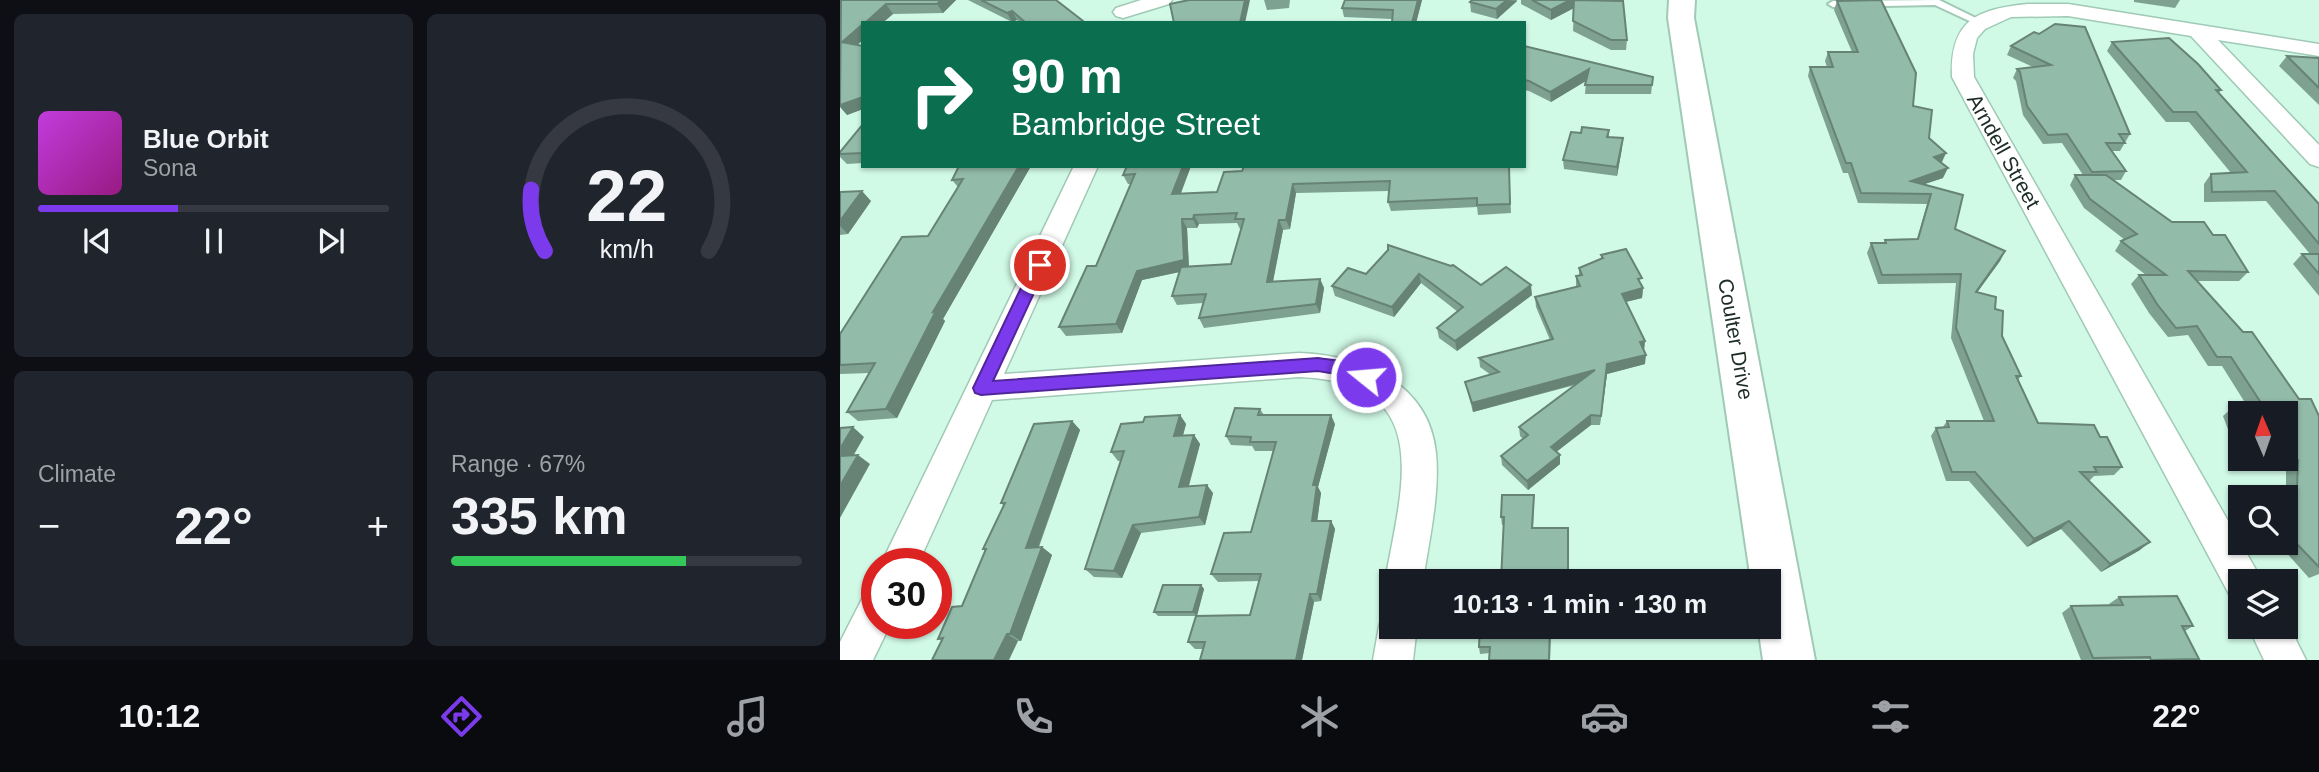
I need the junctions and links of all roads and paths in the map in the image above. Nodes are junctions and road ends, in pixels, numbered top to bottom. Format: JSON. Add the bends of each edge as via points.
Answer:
{"nodes":[{"id":1,"x":1163,"y":0,"type":"edge"},
{"id":2,"x":1932,"y":1,"type":"edge"},
{"id":3,"x":1833,"y":4,"type":"dead end"},
{"id":4,"x":1678,"y":6,"type":"edge"},
{"id":5,"x":1121,"y":12,"type":"edge"},
{"id":6,"x":1980,"y":23,"type":"junction"},
{"id":7,"x":2196,"y":29,"type":"junction"},
{"id":8,"x":2319,"y":50,"type":"edge"},
{"id":9,"x":2319,"y":159,"type":"edge"},
{"id":10,"x":1085,"y":168,"type":"edge"},
{"id":11,"x":981,"y":388,"type":"junction"},
{"id":12,"x":906,"y":548,"type":"edge"},
{"id":13,"x":1406,"y":569,"type":"edge"},
{"id":14,"x":2235,"y":569,"type":"edge"},
{"id":15,"x":862,"y":639,"type":"edge"},
{"id":16,"x":1396,"y":639,"type":"edge"},
{"id":17,"x":2274,"y":639,"type":"edge"},
{"id":18,"x":852,"y":660,"type":"edge"},
{"id":19,"x":1393,"y":660,"type":"edge"},
{"id":20,"x":1789,"y":660,"type":"edge"},
{"id":21,"x":2286,"y":660,"type":"edge"}],
"edges":[{"from":1,"to":5,"type":"street"},
{"from":2,"to":3,"type":"lane"},
{"from":2,"to":6,"type":"lane"},
{"from":4,"to":20,"type":"main road","name":"Coulter Drive"},
{"from":6,"to":7,"type":"street","via":[[2013,10],[2039,8]]},
{"from":6,"to":14,"type":"street","name":"Arndell Street","via":[[1964,40],[1959,57],[1963,77]]},
{"from":7,"to":8,"type":"street"},
{"from":7,"to":9,"type":"street"},
{"from":10,"to":11,"type":"street"},
{"from":11,"to":12,"type":"street"},
{"from":11,"to":13,"type":"street","via":[[1299,365],[1351,370],[1381,385],[1405,408],[1419,444]]},
{"from":15,"to":18,"type":"street"},
{"from":16,"to":19,"type":"street"},
{"from":17,"to":21,"type":"street"}]}
